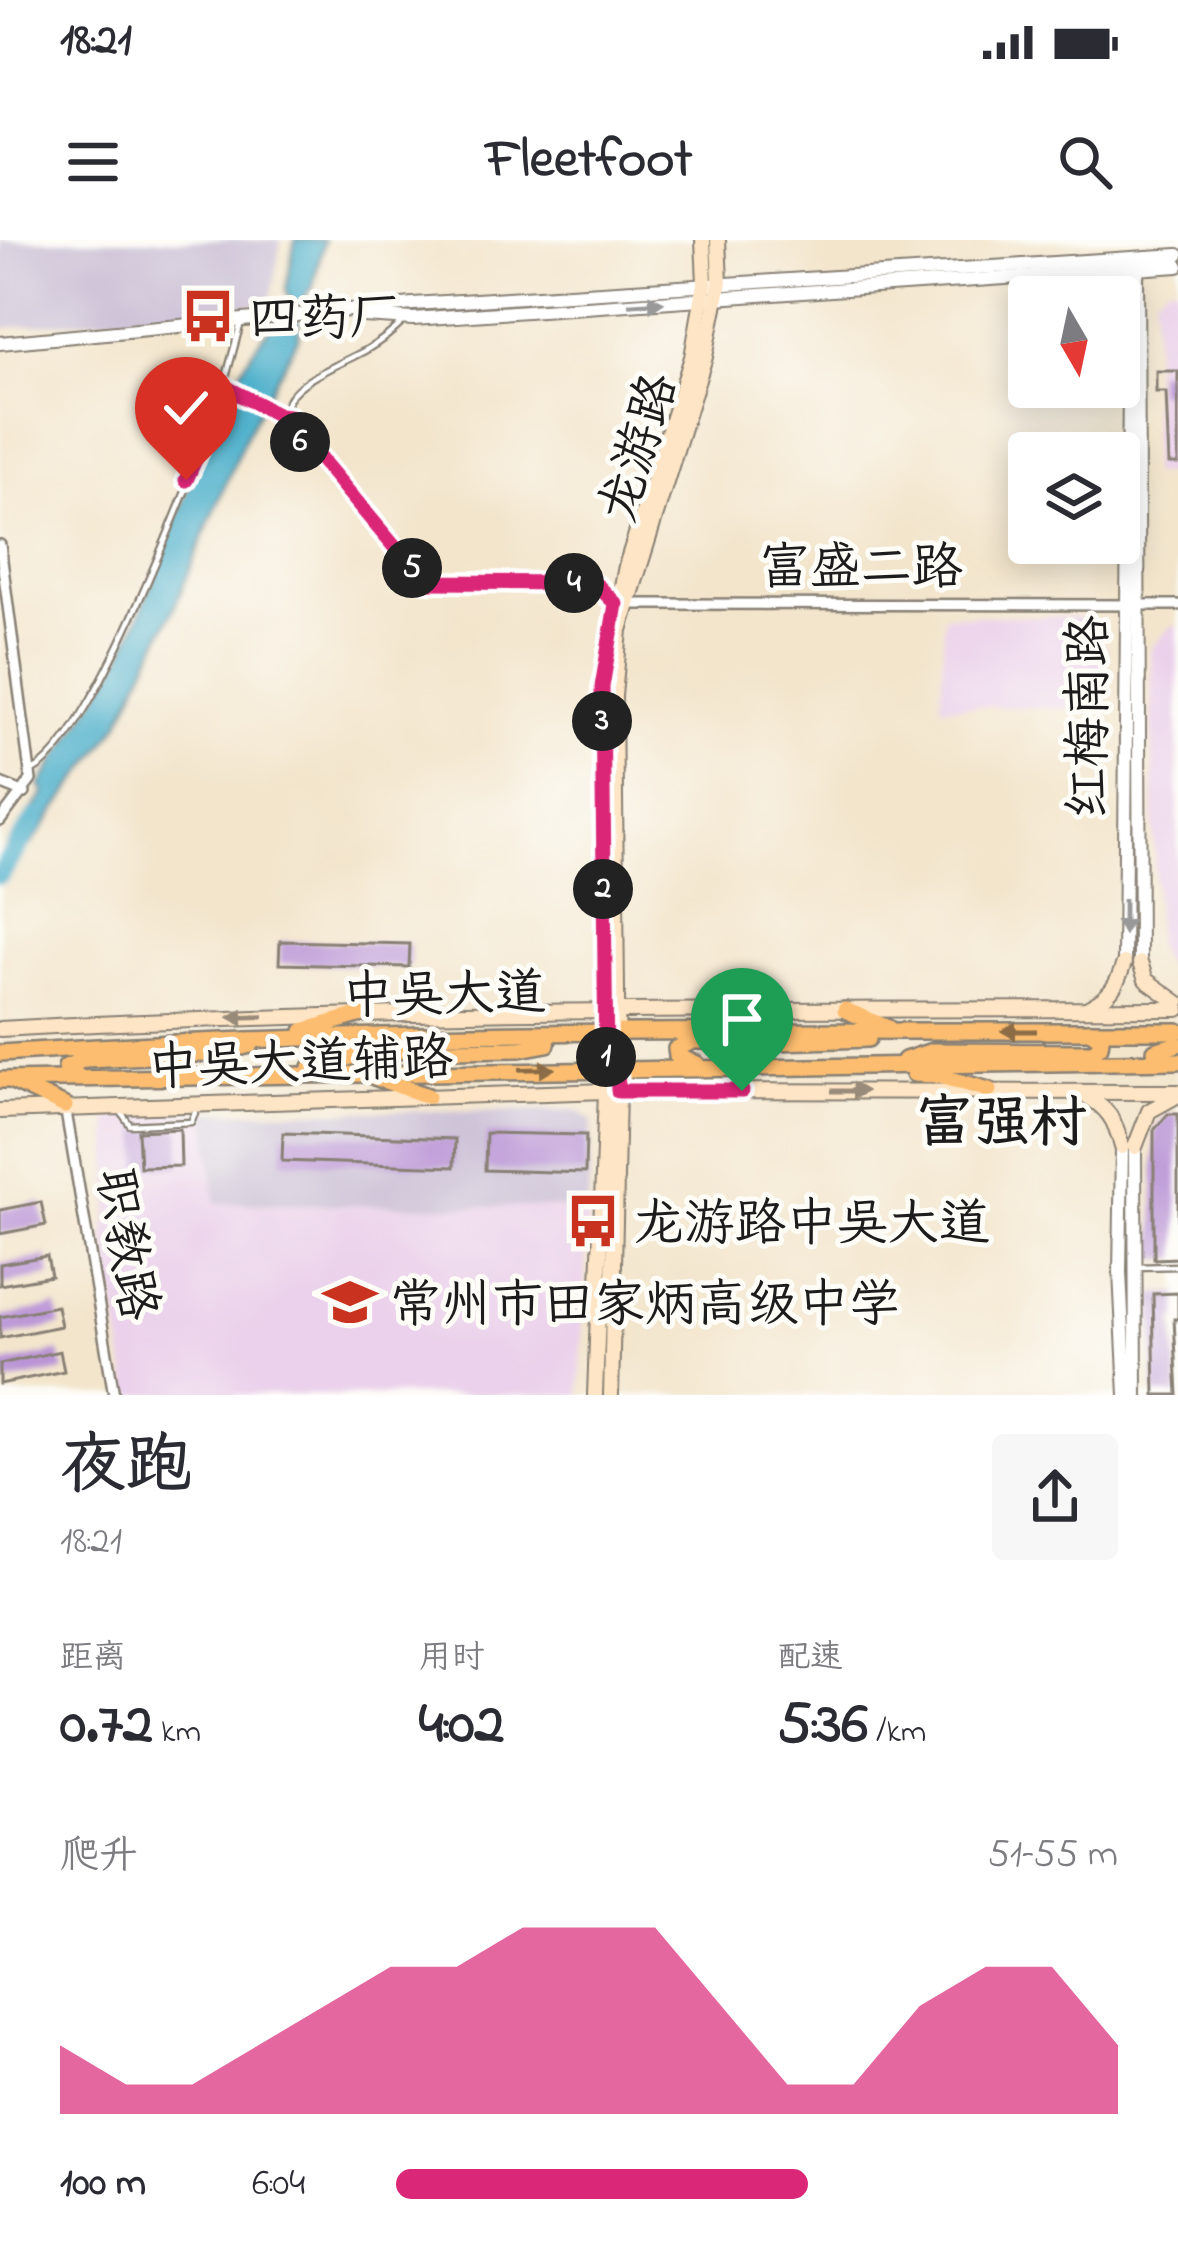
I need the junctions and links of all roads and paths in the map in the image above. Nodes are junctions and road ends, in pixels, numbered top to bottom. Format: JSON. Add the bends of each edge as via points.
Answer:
{"nodes":[{"id":1,"x":703,"y":240,"type":"edge"},
{"id":2,"x":718,"y":240,"type":"edge"},
{"id":3,"x":1178,"y":255,"type":"edge"},
{"id":4,"x":1133,"y":263,"type":"junction"},
{"id":5,"x":1178,"y":266,"type":"edge"},
{"id":6,"x":711,"y":290,"type":"junction"},
{"id":7,"x":320,"y":315,"type":"junction"},
{"id":8,"x":407,"y":318,"type":"junction"},
{"id":9,"x":241,"y":322,"type":"junction"},
{"id":10,"x":0,"y":344,"type":"edge"},
{"id":11,"x":227,"y":388,"type":"junction"},
{"id":12,"x":289,"y":416,"type":"junction"},
{"id":13,"x":0,"y":545,"type":"edge"},
{"id":14,"x":622,"y":604,"type":"junction"},
{"id":15,"x":1131,"y":605,"type":"junction"},
{"id":16,"x":1178,"y":605,"type":"edge"},
{"id":17,"x":30,"y":772,"type":"junction"},
{"id":18,"x":0,"y":783,"type":"edge"},
{"id":19,"x":25,"y":793,"type":"junction"},
{"id":20,"x":0,"y":821,"type":"edge"},
{"id":21,"x":1132,"y":963,"type":"junction"},
{"id":22,"x":1178,"y":1006,"type":"edge"},
{"id":23,"x":610,"y":1010,"type":"junction"},
{"id":24,"x":844,"y":1010,"type":"junction"},
{"id":25,"x":1085,"y":1010,"type":"junction"},
{"id":26,"x":362,"y":1014,"type":"junction"},
{"id":27,"x":0,"y":1029,"type":"edge"},
{"id":28,"x":896,"y":1031,"type":"junction"},
{"id":29,"x":918,"y":1031,"type":"junction"},
{"id":30,"x":1090,"y":1031,"type":"junction"},
{"id":31,"x":1178,"y":1031,"type":"edge"},
{"id":32,"x":526,"y":1032,"type":"junction"},
{"id":33,"x":611,"y":1032,"type":"junction"},
{"id":34,"x":281,"y":1037,"type":"junction"},
{"id":35,"x":0,"y":1043,"type":"edge"},
{"id":36,"x":1178,"y":1044,"type":"edge"},
{"id":37,"x":36,"y":1051,"type":"junction"},
{"id":38,"x":0,"y":1055,"type":"edge"},
{"id":39,"x":1171,"y":1061,"type":"edge"},
{"id":40,"x":858,"y":1065,"type":"junction"},
{"id":41,"x":891,"y":1065,"type":"junction"},
{"id":42,"x":704,"y":1067,"type":"junction"},
{"id":43,"x":612,"y":1068,"type":"junction"},
{"id":44,"x":360,"y":1072,"type":"junction"},
{"id":45,"x":285,"y":1073,"type":"junction"},
{"id":46,"x":3,"y":1076,"type":"edge"},
{"id":47,"x":80,"y":1077,"type":"junction"},
{"id":48,"x":989,"y":1090,"type":"junction"},
{"id":49,"x":612,"y":1091,"type":"junction"},
{"id":50,"x":1078,"y":1092,"type":"junction"},
{"id":51,"x":1178,"y":1093,"type":"edge"},
{"id":52,"x":428,"y":1096,"type":"junction"},
{"id":53,"x":65,"y":1106,"type":"junction"},
{"id":54,"x":0,"y":1111,"type":"edge"},
{"id":55,"x":1128,"y":1147,"type":"junction"},
{"id":56,"x":1178,"y":1266,"type":"edge"},
{"id":57,"x":1133,"y":1267,"type":"junction"},
{"id":58,"x":114,"y":1395,"type":"edge"},
{"id":59,"x":595,"y":1395,"type":"edge"},
{"id":60,"x":610,"y":1395,"type":"edge"},
{"id":61,"x":1126,"y":1395,"type":"edge"},
{"id":62,"x":1136,"y":1395,"type":"edge"}],
"edges":[{"from":1,"to":6,"type":"main road","name":"龙游路"},
{"from":2,"to":6,"type":"main road","name":"龙游路"},
{"from":3,"to":4,"type":"street"},
{"from":4,"to":5,"type":"street"},
{"from":4,"to":6,"type":"street"},
{"from":4,"to":15,"type":"street","name":"红梅南路"},
{"from":6,"to":7,"type":"street"},
{"from":8,"to":6,"type":"street","one_way":true},
{"from":6,"to":14,"type":"main road","name":"龙游路"},
{"from":7,"to":8,"type":"street"},
{"from":7,"to":9,"type":"street"},
{"from":8,"to":12,"type":"lane","via":[[368,349],[296,386]]},
{"from":9,"to":10,"type":"street"},
{"from":9,"to":11,"type":"lane"},
{"from":11,"to":12,"type":"lane"},
{"from":11,"to":17,"type":"lane","via":[[115,658],[50,760]]},
{"from":12,"to":14,"type":"lane","via":[[301,443],[424,582],[583,583]]},
{"from":13,"to":17,"type":"street"},
{"from":14,"to":15,"type":"street","name":"富盛二路"},
{"from":14,"to":23,"type":"main road","name":"龙游路"},
{"from":15,"to":16,"type":"street","name":"富盛二路"},
{"from":15,"to":21,"type":"street","name":"红梅南路"},
{"from":17,"to":19,"type":"street"},
{"from":18,"to":19,"type":"street"},
{"from":19,"to":20,"type":"street"},
{"from":21,"to":22,"type":"main road"},
{"from":21,"to":25,"type":"main road","via":[[1106,999]]},
{"from":22,"to":25,"type":"main road","name":"中吴大道辅路"},
{"from":23,"to":24,"type":"main road","name":"中吴大道辅路"},
{"from":23,"to":26,"type":"main road","name":"中吴大道辅路"},
{"from":23,"to":33,"type":"main road","name":"龙游路"},
{"from":24,"to":25,"type":"main road","name":"中吴大道辅路"},
{"from":24,"to":28,"type":"main road"},
{"from":26,"to":27,"type":"main road","name":"中吴大道辅路","one_way":true},
{"from":26,"to":34,"type":"main road"},
{"from":28,"to":29,"type":"main road","name":"中吴大道"},
{"from":28,"to":33,"type":"main road","name":"中吴大道"},
{"from":30,"to":29,"type":"main road","name":"中吴大道","one_way":true},
{"from":29,"to":42,"type":"main road","via":[[848,1042],[693,1041],[676,1049]]},
{"from":30,"to":31,"type":"main road","name":"中吴大道"},
{"from":30,"to":41,"type":"main road","via":[[1101,1039],[1093,1052],[932,1051]]},
{"from":32,"to":33,"type":"main road","name":"中吴大道"},
{"from":32,"to":34,"type":"main road","name":"中吴大道"},
{"from":32,"to":45,"type":"main road","via":[[548,1044],[376,1051]]},
{"from":33,"to":43,"type":"main road","name":"龙游路"},
{"from":34,"to":37,"type":"main road","name":"中吴大道"},
{"from":34,"to":47,"type":"main road","via":[[216,1053],[66,1066]]},
{"from":35,"to":37,"type":"main road"},
{"from":36,"to":39,"type":"main road","via":[[1155,1052]]},
{"from":37,"to":38,"type":"main road","name":"中吴大道"},
{"from":38,"to":46,"type":"main road","via":[[10,1064]]},
{"from":39,"to":41,"type":"main road","name":"中吴大道"},
{"from":40,"to":41,"type":"main road","name":"中吴大道"},
{"from":40,"to":42,"type":"main road","name":"中吴大道"},
{"from":40,"to":48,"type":"main road"},
{"from":42,"to":43,"type":"main road","name":"中吴大道"},
{"from":44,"to":43,"type":"main road","name":"中吴大道","one_way":true},
{"from":43,"to":49,"type":"main road","name":"龙游路"},
{"from":44,"to":45,"type":"main road","name":"中吴大道"},
{"from":44,"to":52,"type":"main road"},
{"from":45,"to":47,"type":"main road","name":"中吴大道"},
{"from":46,"to":47,"type":"main road","name":"中吴大道"},
{"from":46,"to":53,"type":"main road"},
{"from":49,"to":48,"type":"main road","name":"中吴大道辅路","one_way":true},
{"from":48,"to":50,"type":"main road","name":"中吴大道辅路"},
{"from":49,"to":52,"type":"main road","name":"中吴大道辅路"},
{"from":49,"to":59,"type":"main road","name":"龙游路"},
{"from":49,"to":60,"type":"main road","name":"龙游路"},
{"from":50,"to":51,"type":"main road","name":"中吴大道辅路"},
{"from":50,"to":55,"type":"main road","via":[[1106,1107]]},
{"from":51,"to":55,"type":"main road","via":[[1149,1111]]},
{"from":52,"to":53,"type":"main road","name":"中吴大道辅路"},
{"from":53,"to":54,"type":"main road","name":"中吴大道辅路"},
{"from":53,"to":58,"type":"street","name":"职教路"},
{"from":55,"to":57,"type":"street"},
{"from":55,"to":61,"type":"street","via":[[1120,1272]]},
{"from":56,"to":57,"type":"lane"},
{"from":57,"to":62,"type":"street"}]}
